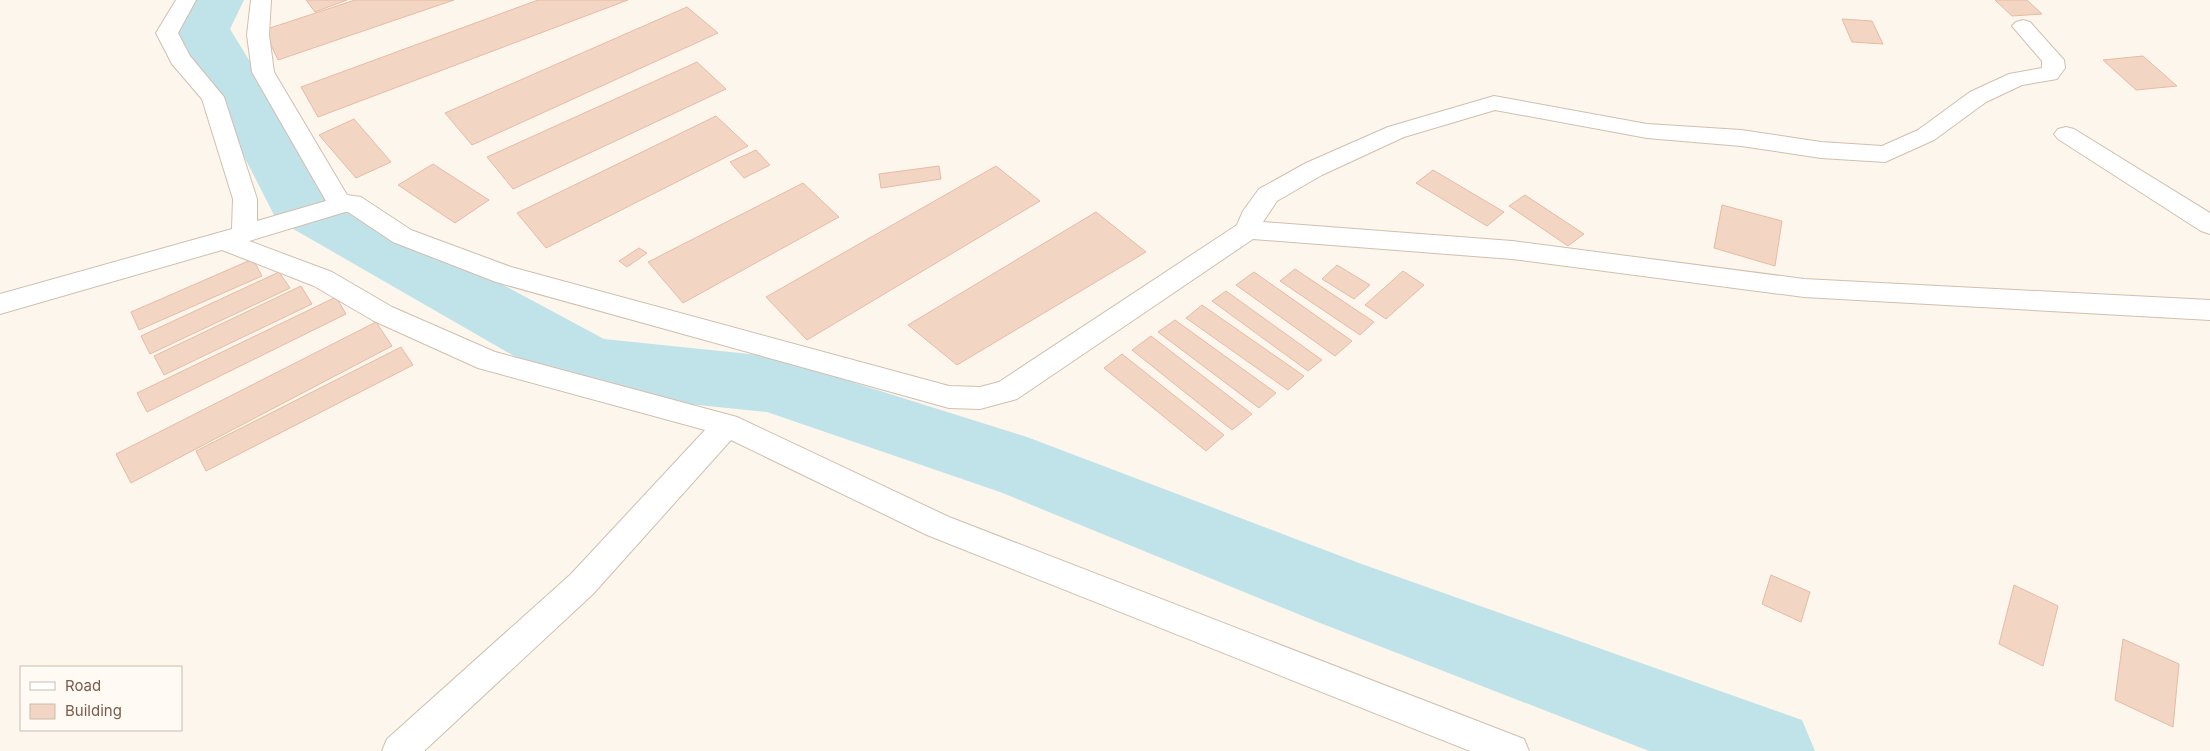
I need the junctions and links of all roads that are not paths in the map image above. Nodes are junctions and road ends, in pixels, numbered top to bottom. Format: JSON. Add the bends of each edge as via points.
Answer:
{"nodes":[{"id":1,"x":186,"y":0,"type":"edge"},
{"id":2,"x":261,"y":0,"type":"edge"},
{"id":3,"x":2023,"y":26,"type":"dead end"},
{"id":4,"x":2066,"y":134,"type":"dead end"},
{"id":5,"x":330,"y":208,"type":"junction"},
{"id":6,"x":2210,"y":224,"type":"edge"},
{"id":7,"x":1248,"y":230,"type":"junction"},
{"id":8,"x":234,"y":237,"type":"junction"},
{"id":9,"x":0,"y":304,"type":"edge"},
{"id":10,"x":2210,"y":310,"type":"edge"},
{"id":11,"x":727,"y":426,"type":"junction"},
{"id":12,"x":399,"y":751,"type":"edge"},
{"id":13,"x":1512,"y":751,"type":"edge"}],
"edges":[{"from":1,"to":8,"type":"street","via":[[167,33],[180,60],[213,97],[244,198]]},
{"from":2,"to":5,"type":"street","via":[[258,35],[263,72]]},
{"from":3,"to":7,"type":"street","via":[[2053,60],[2054,68],[2049,74],[2017,79],[1978,97],[1926,135],[1885,154],[1647,131],[1494,103],[1396,132],[1314,169],[1268,195],[1252,216]]},
{"from":4,"to":6,"type":"street"},
{"from":5,"to":7,"type":"street","via":[[352,203],[402,236],[504,275],[949,397],[980,398],[1007,391]]},
{"from":5,"to":8,"type":"street"},
{"from":7,"to":10,"type":"street","via":[[1512,250],[1804,288]]},
{"from":8,"to":9,"type":"street"},
{"from":8,"to":11,"type":"street","via":[[323,279],[383,314],[488,361]]},
{"from":11,"to":12,"type":"street","via":[[582,584]]},
{"from":11,"to":13,"type":"street","via":[[938,526]]}]}
